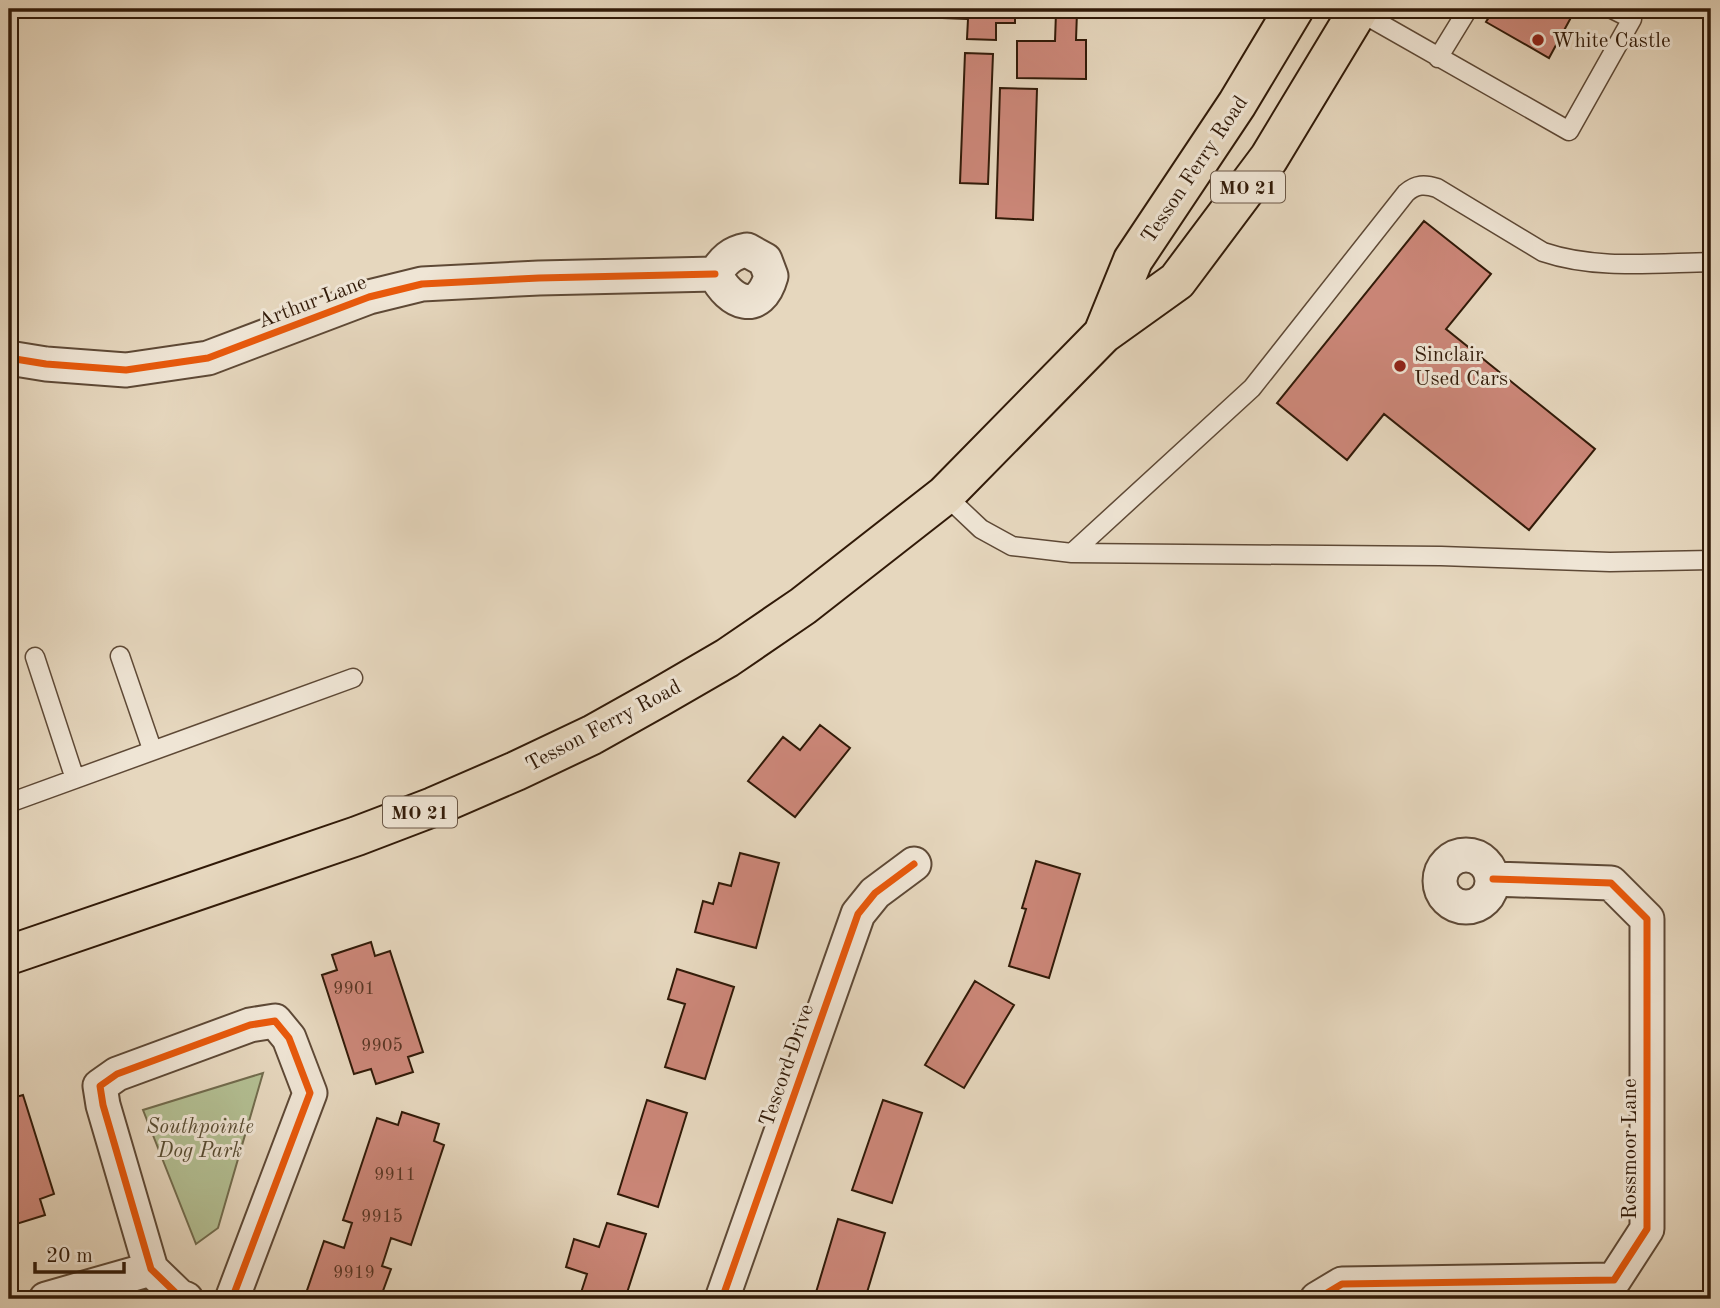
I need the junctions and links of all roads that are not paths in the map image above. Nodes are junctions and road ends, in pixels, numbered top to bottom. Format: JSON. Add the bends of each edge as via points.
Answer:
{"nodes":[{"id":1,"x":1294,"y":9,"type":"edge"},
{"id":2,"x":1468,"y":9,"type":"edge"},
{"id":3,"x":1612,"y":9,"type":"edge"},
{"id":4,"x":1359,"y":10,"type":"edge"},
{"id":5,"x":1631,"y":14,"type":"edge"},
{"id":6,"x":1438,"y":58,"type":"junction"},
{"id":7,"x":1711,"y":262,"type":"edge"},
{"id":8,"x":715,"y":274,"type":"dead end"},
{"id":9,"x":1103,"y":334,"type":"junction"},
{"id":10,"x":9,"y":358,"type":"edge"},
{"id":11,"x":945,"y":495,"type":"junction"},
{"id":12,"x":1072,"y":553,"type":"junction"},
{"id":13,"x":1711,"y":560,"type":"edge"},
{"id":14,"x":120,"y":656,"type":"dead end"},
{"id":15,"x":35,"y":657,"type":"dead end"},
{"id":16,"x":353,"y":678,"type":"dead end"},
{"id":17,"x":152,"y":749,"type":"junction"},
{"id":18,"x":75,"y":779,"type":"junction"},
{"id":19,"x":9,"y":803,"type":"edge"},
{"id":20,"x":914,"y":864,"type":"dead end"},
{"id":21,"x":1493,"y":879,"type":"dead end"},
{"id":22,"x":9,"y":955,"type":"edge"},
{"id":23,"x":151,"y":1269,"type":"junction"},
{"id":24,"x":46,"y":1299,"type":"edge"},
{"id":25,"x":186,"y":1299,"type":"edge"},
{"id":26,"x":232,"y":1299,"type":"edge"},
{"id":27,"x":722,"y":1299,"type":"edge"},
{"id":28,"x":1317,"y":1299,"type":"edge"}],
"edges":[{"from":1,"to":9,"type":"main road","name":"Tesson Ferry Road","number":"MO 21","via":[[1133,260]]},
{"from":2,"to":6,"type":"lane"},
{"from":3,"to":5,"type":"lane"},
{"from":4,"to":6,"type":"lane"},
{"from":4,"to":9,"type":"main road","name":"Tesson Ferry Road","number":"MO 21","via":[[1269,158],[1177,281]]},
{"from":5,"to":6,"type":"lane","via":[[1569,131]]},
{"from":7,"to":12,"type":"lane","via":[[1560,258],[1437,188],[1421,185],[1411,189],[1252,388]]},
{"from":8,"to":10,"type":"street","name":"Arthur Lane","via":[[422,284],[369,297],[208,358],[126,370]]},
{"from":9,"to":11,"type":"main road","name":"Tesson Ferry Road","number":"MO 21"},
{"from":11,"to":12,"type":"lane","via":[[981,529],[1012,546]]},
{"from":11,"to":22,"type":"main road","name":"Tesson Ferry Road","number":"MO 21","via":[[803,606],[727,658],[592,735],[395,821]]},
{"from":12,"to":13,"type":"lane"},
{"from":14,"to":17,"type":"lane"},
{"from":15,"to":18,"type":"lane"},
{"from":16,"to":17,"type":"lane"},
{"from":17,"to":18,"type":"lane"},
{"from":18,"to":19,"type":"lane"},
{"from":20,"to":27,"type":"street","name":"Tescord Drive","via":[[875,893],[858,914]]},
{"from":21,"to":28,"type":"street","name":"Rossmoor Lane","via":[[1611,883],[1647,919],[1647,1230],[1614,1280],[1342,1284]]},
{"from":23,"to":24,"type":"street"},
{"from":23,"to":25,"type":"street"},
{"from":23,"to":26,"type":"street","via":[[100,1086],[117,1074],[275,1021],[289,1038],[310,1093]]}]}
